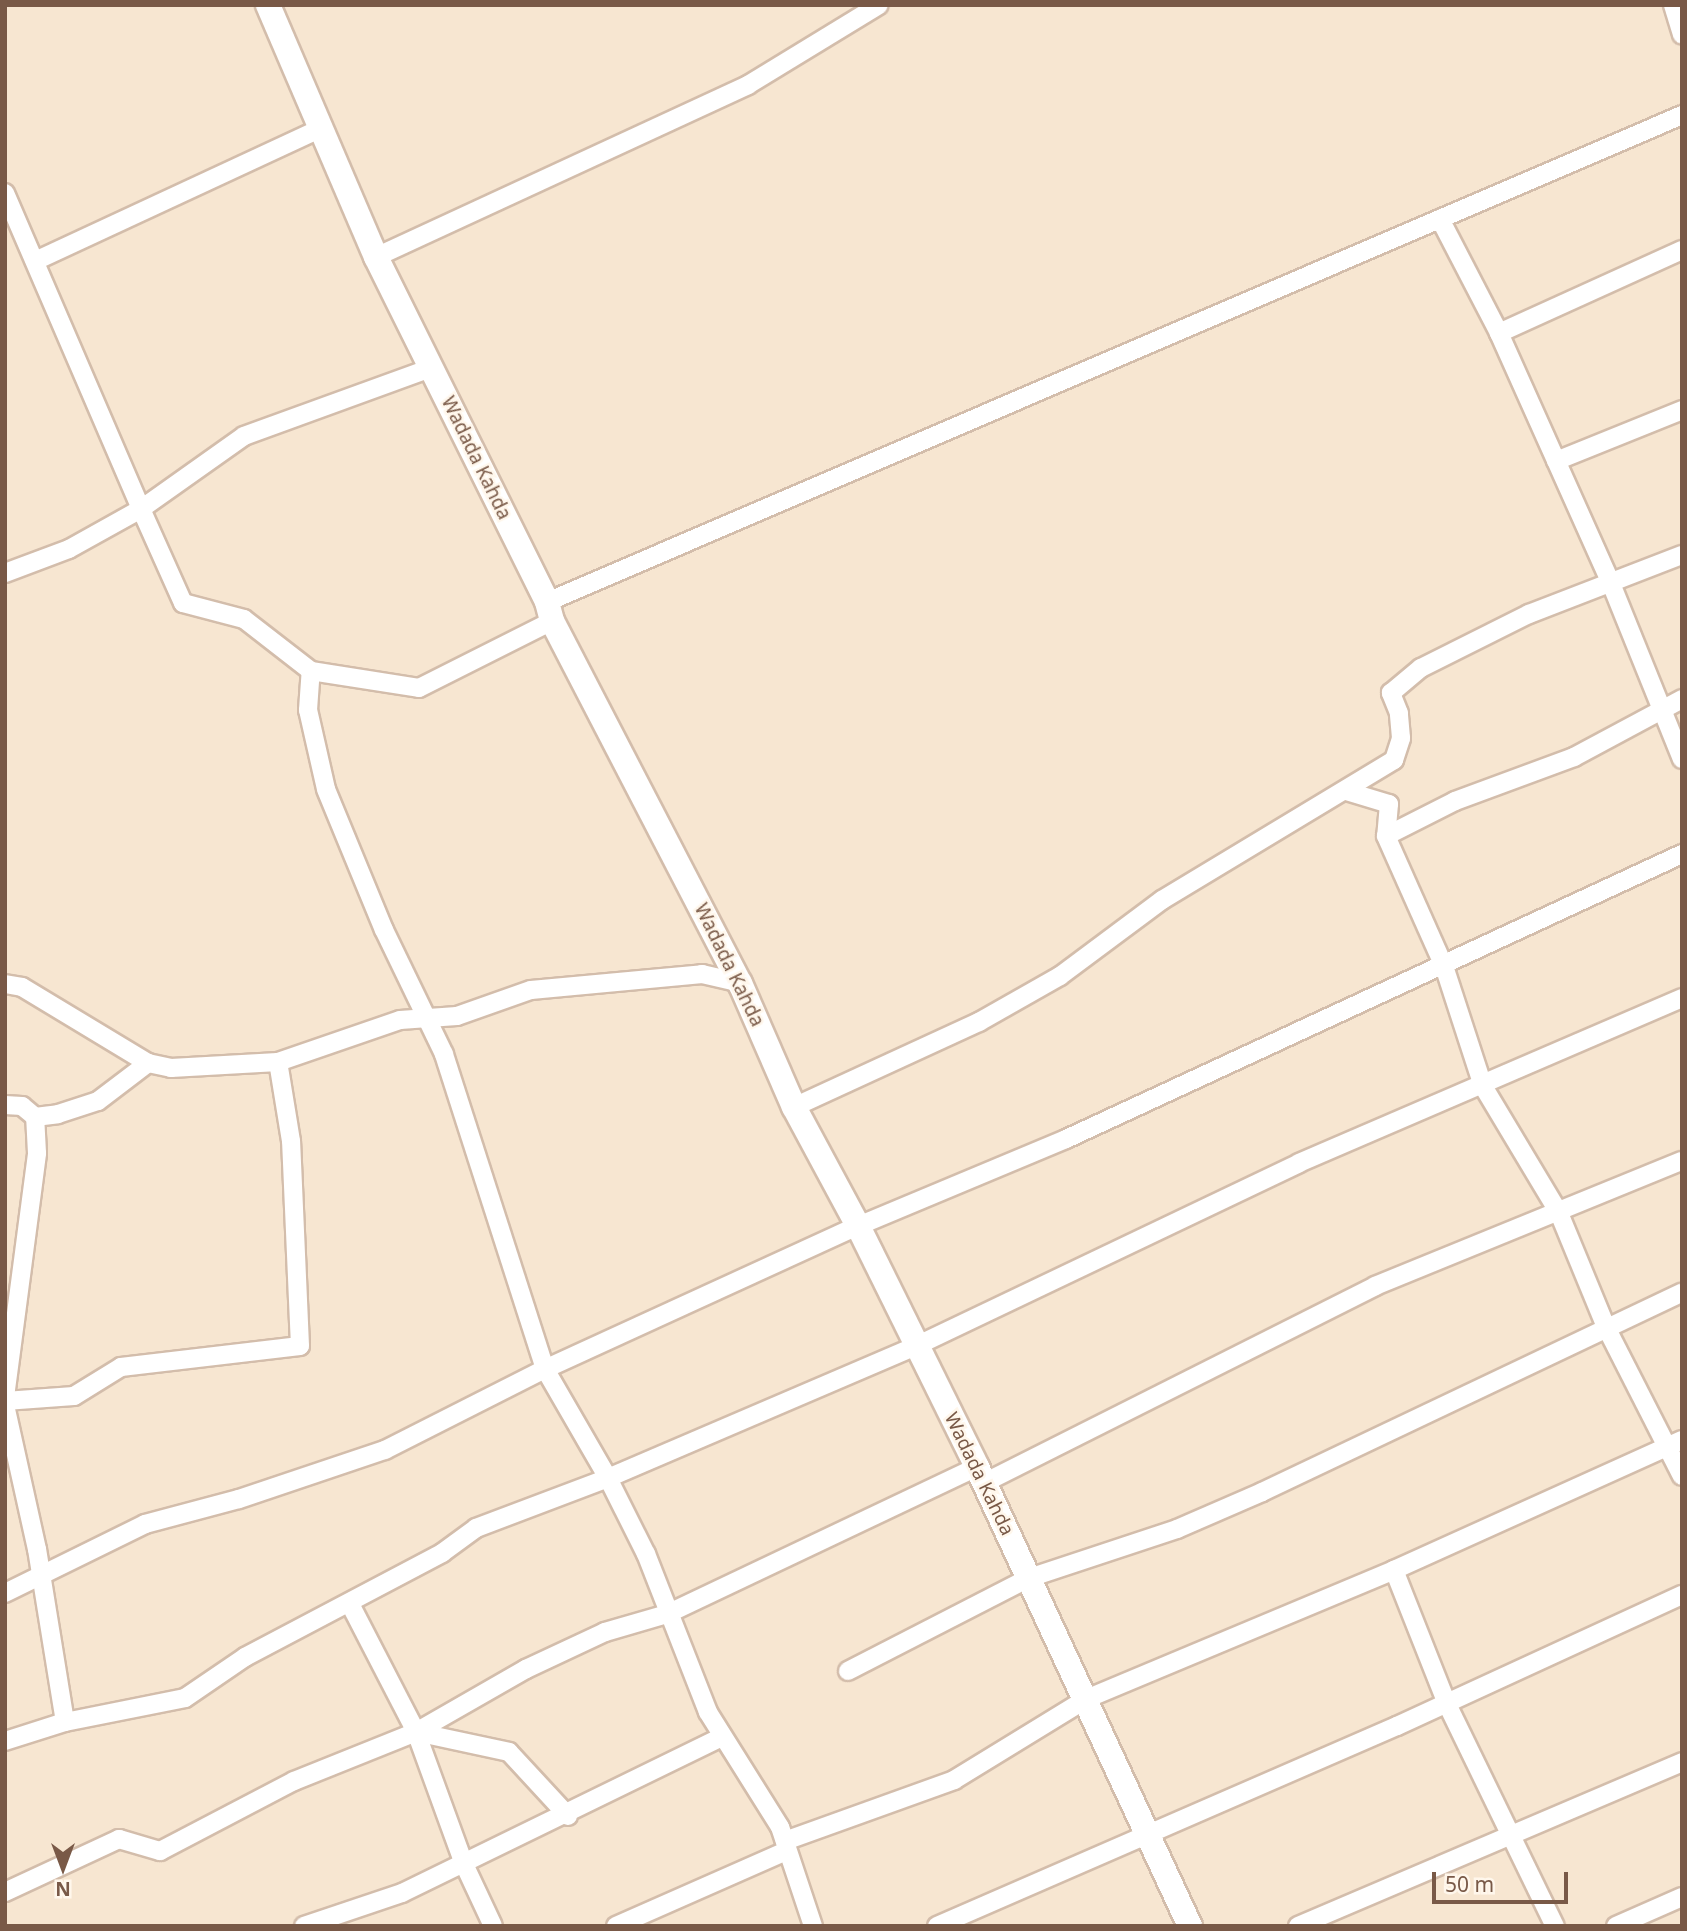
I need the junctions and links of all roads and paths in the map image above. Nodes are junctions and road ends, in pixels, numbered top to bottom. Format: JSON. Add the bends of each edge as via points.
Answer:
{"nodes":[{"id":1,"x":268,"y":5,"type":"edge"},
{"id":2,"x":879,"y":5,"type":"edge"},
{"id":3,"x":1673,"y":5,"type":"edge"},
{"id":4,"x":1682,"y":35,"type":"edge"},
{"id":5,"x":1682,"y":115,"type":"edge"},
{"id":6,"x":321,"y":128,"type":"junction"},
{"id":7,"x":5,"y":193,"type":"edge"},
{"id":8,"x":1440,"y":219,"type":"junction"},
{"id":9,"x":1682,"y":250,"type":"edge"},
{"id":10,"x":376,"y":257,"type":"junction"},
{"id":11,"x":35,"y":261,"type":"junction"},
{"id":12,"x":1499,"y":333,"type":"junction"},
{"id":13,"x":432,"y":368,"type":"junction"},
{"id":14,"x":1682,"y":410,"type":"edge"},
{"id":15,"x":1556,"y":461,"type":"junction"},
{"id":16,"x":141,"y":509,"type":"junction"},
{"id":17,"x":1682,"y":555,"type":"edge"},
{"id":18,"x":5,"y":573,"type":"edge"},
{"id":19,"x":1610,"y":581,"type":"junction"},
{"id":20,"x":550,"y":611,"type":"junction"},
{"id":21,"x":311,"y":671,"type":"junction"},
{"id":22,"x":1682,"y":699,"type":"edge"},
{"id":23,"x":1659,"y":711,"type":"junction"},
{"id":24,"x":1682,"y":759,"type":"edge"},
{"id":25,"x":1346,"y":791,"type":"junction"},
{"id":26,"x":1385,"y":836,"type":"junction"},
{"id":27,"x":1682,"y":855,"type":"edge"},
{"id":28,"x":1444,"y":966,"type":"junction"},
{"id":29,"x":740,"y":983,"type":"junction"},
{"id":30,"x":5,"y":984,"type":"edge"},
{"id":31,"x":1682,"y":998,"type":"edge"},
{"id":32,"x":426,"y":1018,"type":"junction"},
{"id":33,"x":278,"y":1062,"type":"junction"},
{"id":34,"x":148,"y":1063,"type":"junction"},
{"id":35,"x":1483,"y":1086,"type":"junction"},
{"id":36,"x":5,"y":1105,"type":"edge"},
{"id":37,"x":794,"y":1107,"type":"junction"},
{"id":38,"x":35,"y":1117,"type":"junction"},
{"id":39,"x":1682,"y":1161,"type":"edge"},
{"id":40,"x":1559,"y":1213,"type":"junction"},
{"id":41,"x":859,"y":1226,"type":"junction"},
{"id":42,"x":1682,"y":1293,"type":"edge"},
{"id":43,"x":1606,"y":1327,"type":"junction"},
{"id":44,"x":916,"y":1346,"type":"junction"},
{"id":45,"x":545,"y":1369,"type":"junction"},
{"id":46,"x":5,"y":1401,"type":"edge"},
{"id":47,"x":1675,"y":1443,"type":"edge"},
{"id":48,"x":980,"y":1475,"type":"junction"},
{"id":49,"x":1682,"y":1476,"type":"edge"},
{"id":50,"x":608,"y":1478,"type":"junction"},
{"id":51,"x":1394,"y":1570,"type":"junction"},
{"id":52,"x":41,"y":1577,"type":"junction"},
{"id":53,"x":1029,"y":1578,"type":"junction"},
{"id":54,"x":5,"y":1593,"type":"edge"},
{"id":55,"x":1682,"y":1595,"type":"edge"},
{"id":56,"x":350,"y":1604,"type":"junction"},
{"id":57,"x":667,"y":1614,"type":"junction"},
{"id":58,"x":849,"y":1671,"type":"dead end"},
{"id":59,"x":1086,"y":1699,"type":"junction"},
{"id":60,"x":1447,"y":1704,"type":"junction"},
{"id":61,"x":65,"y":1722,"type":"junction"},
{"id":62,"x":416,"y":1732,"type":"junction"},
{"id":63,"x":722,"y":1737,"type":"junction"},
{"id":64,"x":5,"y":1741,"type":"edge"},
{"id":65,"x":1682,"y":1762,"type":"edge"},
{"id":66,"x":568,"y":1816,"type":"junction"},
{"id":67,"x":1144,"y":1834,"type":"junction"},
{"id":68,"x":1513,"y":1836,"type":"junction"},
{"id":69,"x":786,"y":1846,"type":"junction"},
{"id":70,"x":464,"y":1864,"type":"junction"},
{"id":71,"x":5,"y":1892,"type":"edge"},
{"id":72,"x":1682,"y":1896,"type":"edge"},
{"id":73,"x":304,"y":1926,"type":"edge"},
{"id":74,"x":493,"y":1926,"type":"edge"},
{"id":75,"x":616,"y":1926,"type":"edge"},
{"id":76,"x":813,"y":1926,"type":"edge"},
{"id":77,"x":937,"y":1926,"type":"edge"},
{"id":78,"x":1190,"y":1926,"type":"edge"},
{"id":79,"x":1298,"y":1926,"type":"edge"},
{"id":80,"x":1555,"y":1926,"type":"edge"},
{"id":81,"x":1616,"y":1926,"type":"edge"}],
"edges":[{"from":1,"to":6,"type":"main road","name":"Wadada Kahda"},
{"from":2,"to":10,"type":"street","via":[[748,85]]},
{"from":3,"to":4,"type":"street"},
{"from":5,"to":8,"type":"street"},
{"from":6,"to":10,"type":"main road","name":"Wadada Kahda"},
{"from":6,"to":11,"type":"street"},
{"from":7,"to":11,"type":"street"},
{"from":8,"to":12,"type":"street"},
{"from":8,"to":20,"type":"street"},
{"from":9,"to":12,"type":"street"},
{"from":10,"to":13,"type":"main road","name":"Wadada Kahda"},
{"from":11,"to":16,"type":"street"},
{"from":12,"to":15,"type":"street"},
{"from":13,"to":16,"type":"street","via":[[244,436]]},
{"from":13,"to":20,"type":"main road","name":"Wadada Kahda"},
{"from":14,"to":15,"type":"street"},
{"from":15,"to":19,"type":"street"},
{"from":16,"to":18,"type":"street","via":[[69,549]]},
{"from":16,"to":21,"type":"street","via":[[183,603],[244,619]]},
{"from":17,"to":19,"type":"street"},
{"from":19,"to":23,"type":"street"},
{"from":19,"to":25,"type":"street","via":[[1468,641],[1421,668],[1391,693],[1401,738],[1394,760]]},
{"from":20,"to":21,"type":"street","via":[[419,688]]},
{"from":20,"to":29,"type":"main road","name":"Wadada Kahda"},
{"from":21,"to":32,"type":"street","via":[[307,710],[326,789]]},
{"from":22,"to":23,"type":"street"},
{"from":23,"to":24,"type":"street"},
{"from":23,"to":26,"type":"street","via":[[1574,757],[1455,801]]},
{"from":25,"to":26,"type":"street","via":[[1389,804]]},
{"from":25,"to":37,"type":"street","via":[[1163,901],[1049,983],[979,1022]]},
{"from":26,"to":28,"type":"street"},
{"from":27,"to":28,"type":"street"},
{"from":28,"to":35,"type":"street"},
{"from":28,"to":41,"type":"street","via":[[1219,1065],[1066,1139]]},
{"from":29,"to":32,"type":"street","via":[[702,974],[531,990],[457,1016]]},
{"from":29,"to":37,"type":"main road","name":"Wadada Kahda"},
{"from":30,"to":34,"type":"street","via":[[22,987]]},
{"from":31,"to":35,"type":"street"},
{"from":32,"to":33,"type":"street","via":[[400,1020]]},
{"from":32,"to":45,"type":"street","via":[[444,1054]]},
{"from":33,"to":34,"type":"street","via":[[171,1068]]},
{"from":33,"to":46,"type":"street","via":[[291,1141],[300,1346],[121,1367],[74,1396]]},
{"from":34,"to":38,"type":"street","via":[[98,1101]]},
{"from":35,"to":40,"type":"street"},
{"from":35,"to":44,"type":"street","via":[[1299,1163]]},
{"from":36,"to":38,"type":"street","via":[[22,1106]]},
{"from":37,"to":41,"type":"main road","name":"Wadada Kahda"},
{"from":38,"to":46,"type":"street","via":[[37,1153]]},
{"from":39,"to":40,"type":"street"},
{"from":40,"to":43,"type":"street"},
{"from":40,"to":48,"type":"street","via":[[1375,1286]]},
{"from":41,"to":44,"type":"main road","name":"Wadada Kahda"},
{"from":41,"to":45,"type":"street"},
{"from":42,"to":43,"type":"street"},
{"from":43,"to":47,"type":"street"},
{"from":43,"to":53,"type":"street","via":[[1177,1529]]},
{"from":44,"to":48,"type":"main road","name":"Wadada Kahda"},
{"from":44,"to":50,"type":"street"},
{"from":45,"to":50,"type":"street"},
{"from":45,"to":52,"type":"street","via":[[384,1450],[239,1499],[145,1524]]},
{"from":46,"to":52,"type":"street"},
{"from":47,"to":49,"type":"street"},
{"from":47,"to":51,"type":"street"},
{"from":48,"to":53,"type":"main road","name":"Wadada Kahda"},
{"from":48,"to":57,"type":"street"},
{"from":50,"to":56,"type":"street","via":[[476,1528],[442,1553]]},
{"from":50,"to":57,"type":"street","via":[[646,1554]]},
{"from":51,"to":59,"type":"street"},
{"from":51,"to":60,"type":"street"},
{"from":52,"to":54,"type":"street"},
{"from":52,"to":61,"type":"street"},
{"from":53,"to":58,"type":"street"},
{"from":53,"to":59,"type":"main road","name":"Wadada Kahda"},
{"from":55,"to":60,"type":"street"},
{"from":56,"to":61,"type":"street","via":[[245,1657],[185,1698]]},
{"from":56,"to":62,"type":"street"},
{"from":57,"to":62,"type":"street","via":[[605,1632],[526,1669]]},
{"from":57,"to":63,"type":"street","via":[[691,1678]]},
{"from":59,"to":67,"type":"main road","name":"Wadada Kahda"},
{"from":59,"to":69,"type":"street","via":[[954,1780]]},
{"from":60,"to":67,"type":"street"},
{"from":60,"to":68,"type":"street"},
{"from":61,"to":64,"type":"street"},
{"from":62,"to":66,"type":"street","via":[[509,1752]]},
{"from":62,"to":70,"type":"street"},
{"from":62,"to":71,"type":"street","via":[[294,1781],[160,1851],[119,1839]]},
{"from":63,"to":66,"type":"street"},
{"from":63,"to":69,"type":"street","via":[[772,1809]]},
{"from":65,"to":68,"type":"street"},
{"from":66,"to":70,"type":"street"},
{"from":67,"to":77,"type":"street"},
{"from":67,"to":78,"type":"main road","name":"Wadada Kahda"},
{"from":68,"to":79,"type":"street"},
{"from":68,"to":80,"type":"street"},
{"from":69,"to":75,"type":"street"},
{"from":69,"to":76,"type":"street"},
{"from":70,"to":73,"type":"street","via":[[402,1893]]},
{"from":70,"to":74,"type":"street"},
{"from":72,"to":81,"type":"street"}]}
